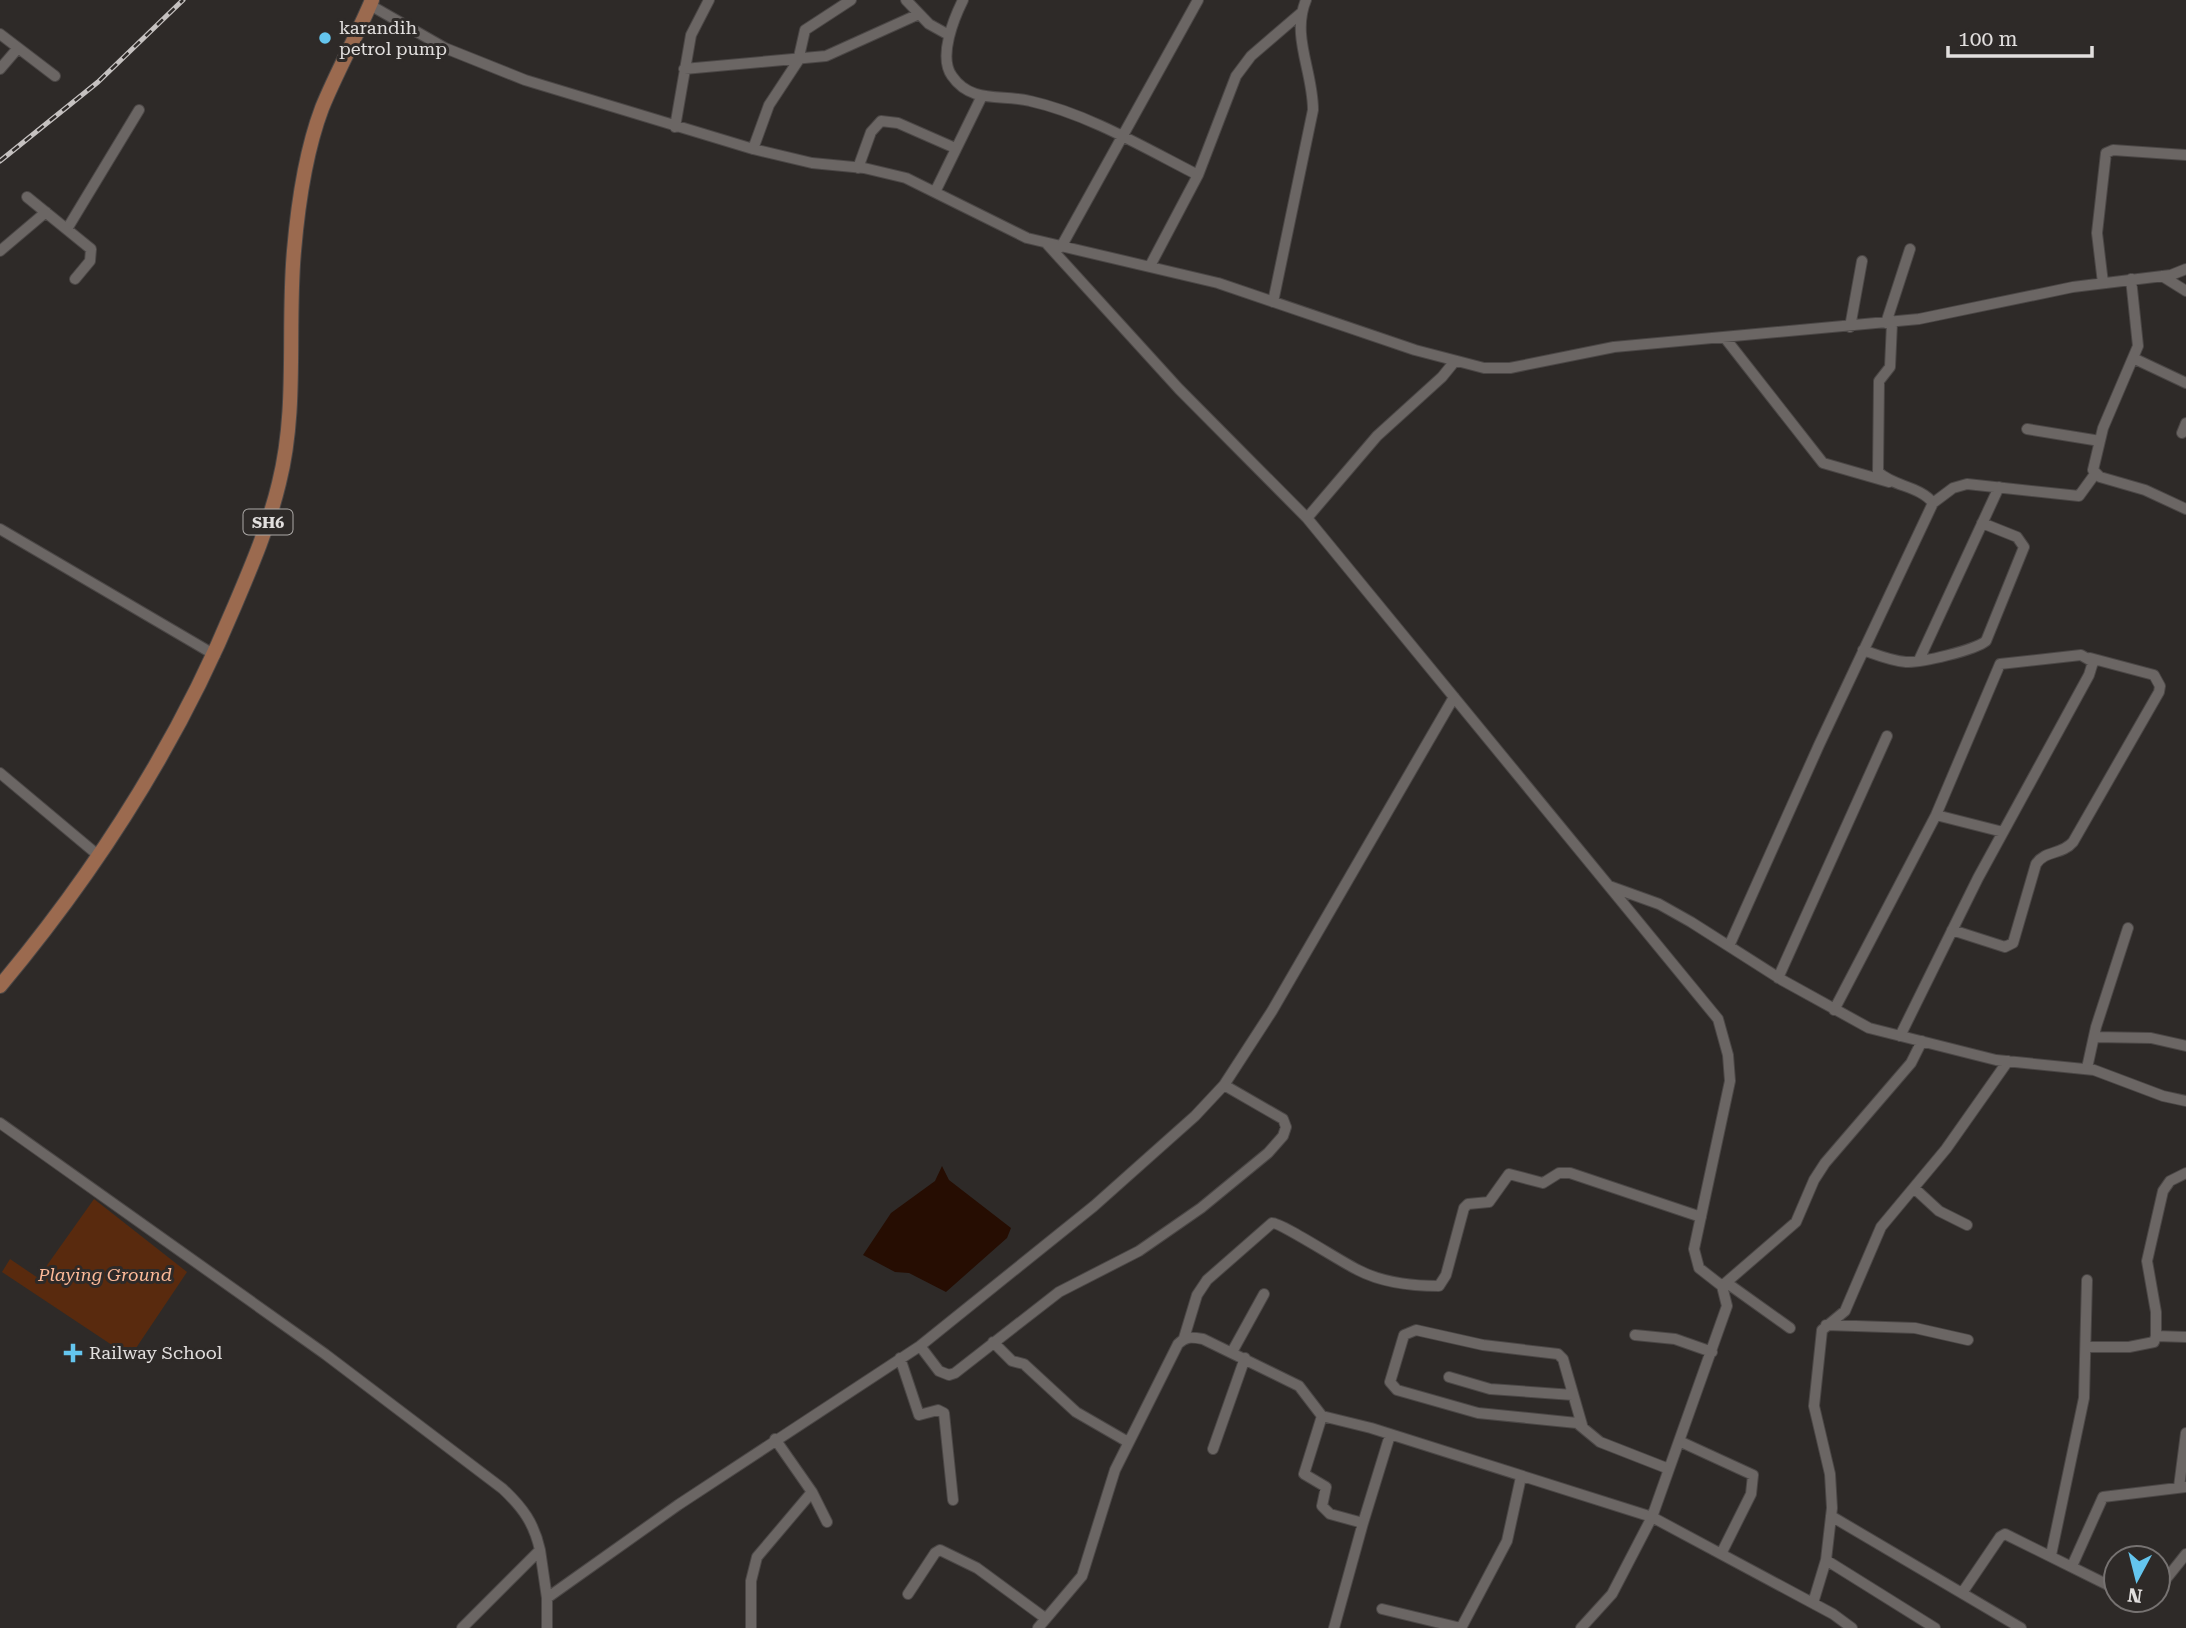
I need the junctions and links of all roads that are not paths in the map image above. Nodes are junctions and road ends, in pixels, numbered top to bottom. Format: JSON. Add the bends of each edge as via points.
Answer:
{"nodes":[{"id":1,"x":709,"y":0,"type":"edge"},
{"id":2,"x":851,"y":0,"type":"edge"},
{"id":3,"x":906,"y":0,"type":"edge"},
{"id":4,"x":963,"y":0,"type":"edge"},
{"id":5,"x":1198,"y":0,"type":"edge"},
{"id":6,"x":1306,"y":0,"type":"edge"},
{"id":7,"x":371,"y":3,"type":"edge"},
{"id":8,"x":1301,"y":13,"type":"junction"},
{"id":9,"x":919,"y":14,"type":"junction"},
{"id":10,"x":0,"y":34,"type":"edge"},
{"id":11,"x":947,"y":34,"type":"junction"},
{"id":12,"x":18,"y":48,"type":"junction"},
{"id":13,"x":798,"y":61,"type":"junction"},
{"id":14,"x":0,"y":69,"type":"edge"},
{"id":15,"x":684,"y":69,"type":"junction"},
{"id":16,"x":55,"y":76,"type":"dead end"},
{"id":17,"x":981,"y":98,"type":"junction"},
{"id":18,"x":139,"y":110,"type":"dead end"},
{"id":19,"x":675,"y":127,"type":"junction"},
{"id":20,"x":1121,"y":138,"type":"junction"},
{"id":21,"x":955,"y":148,"type":"junction"},
{"id":22,"x":753,"y":149,"type":"junction"},
{"id":23,"x":2186,"y":155,"type":"edge"},
{"id":24,"x":858,"y":168,"type":"junction"},
{"id":25,"x":1198,"y":175,"type":"junction"},
{"id":26,"x":935,"y":192,"type":"junction"},
{"id":27,"x":27,"y":197,"type":"dead end"},
{"id":28,"x":46,"y":212,"type":"junction"},
{"id":29,"x":67,"y":229,"type":"junction"},
{"id":30,"x":1047,"y":244,"type":"junction"},
{"id":31,"x":1061,"y":247,"type":"junction"},
{"id":32,"x":1910,"y":249,"type":"dead end"},
{"id":33,"x":0,"y":251,"type":"edge"},
{"id":34,"x":1862,"y":261,"type":"dead end"},
{"id":35,"x":1151,"y":264,"type":"junction"},
{"id":36,"x":2186,"y":269,"type":"edge"},
{"id":37,"x":2162,"y":276,"type":"junction"},
{"id":38,"x":75,"y":279,"type":"dead end"},
{"id":39,"x":2131,"y":279,"type":"junction"},
{"id":40,"x":2103,"y":283,"type":"junction"},
{"id":41,"x":2186,"y":291,"type":"edge"},
{"id":42,"x":1273,"y":302,"type":"junction"},
{"id":43,"x":1889,"y":323,"type":"junction"},
{"id":44,"x":1850,"y":327,"type":"junction"},
{"id":45,"x":1725,"y":338,"type":"junction"},
{"id":46,"x":2133,"y":358,"type":"junction"},
{"id":47,"x":1455,"y":360,"type":"junction"},
{"id":48,"x":2186,"y":383,"type":"edge"},
{"id":49,"x":2028,"y":429,"type":"dead end"},
{"id":50,"x":2100,"y":441,"type":"junction"},
{"id":51,"x":2095,"y":474,"type":"junction"},
{"id":52,"x":1889,"y":482,"type":"junction"},
{"id":53,"x":1999,"y":487,"type":"junction"},
{"id":54,"x":1933,"y":503,"type":"junction"},
{"id":55,"x":2186,"y":509,"type":"edge"},
{"id":56,"x":1307,"y":518,"type":"junction"},
{"id":57,"x":1982,"y":523,"type":"junction"},
{"id":58,"x":0,"y":528,"type":"edge"},
{"id":59,"x":1863,"y":650,"type":"junction"},
{"id":60,"x":215,"y":654,"type":"junction"},
{"id":61,"x":2090,"y":658,"type":"junction"},
{"id":62,"x":1919,"y":660,"type":"junction"},
{"id":63,"x":1454,"y":697,"type":"junction"},
{"id":64,"x":1887,"y":736,"type":"dead end"},
{"id":65,"x":0,"y":773,"type":"edge"},
{"id":66,"x":1936,"y":815,"type":"junction"},
{"id":67,"x":2003,"y":832,"type":"junction"},
{"id":68,"x":99,"y":856,"type":"junction"},
{"id":69,"x":1609,"y":886,"type":"junction"},
{"id":70,"x":2128,"y":928,"type":"dead end"},
{"id":71,"x":1952,"y":930,"type":"junction"},
{"id":72,"x":1729,"y":946,"type":"junction"},
{"id":73,"x":1778,"y":978,"type":"junction"},
{"id":74,"x":0,"y":986,"type":"edge"},
{"id":75,"x":1834,"y":1010,"type":"junction"},
{"id":76,"x":1900,"y":1036,"type":"junction"},
{"id":77,"x":2094,"y":1037,"type":"junction"},
{"id":78,"x":1922,"y":1041,"type":"junction"},
{"id":79,"x":2186,"y":1046,"type":"edge"},
{"id":80,"x":2008,"y":1061,"type":"junction"},
{"id":81,"x":2087,"y":1068,"type":"junction"},
{"id":82,"x":1224,"y":1084,"type":"junction"},
{"id":83,"x":2186,"y":1101,"type":"edge"},
{"id":84,"x":0,"y":1123,"type":"edge"},
{"id":85,"x":2186,"y":1173,"type":"edge"},
{"id":86,"x":1914,"y":1188,"type":"junction"},
{"id":87,"x":1701,"y":1217,"type":"junction"},
{"id":88,"x":1967,"y":1225,"type":"dead end"},
{"id":89,"x":2087,"y":1280,"type":"dead end"},
{"id":90,"x":1724,"y":1285,"type":"junction"},
{"id":91,"x":1264,"y":1294,"type":"dead end"},
{"id":92,"x":1825,"y":1324,"type":"junction"},
{"id":93,"x":1790,"y":1328,"type":"dead end"},
{"id":94,"x":1635,"y":1335,"type":"dead end"},
{"id":95,"x":2156,"y":1336,"type":"junction"},
{"id":96,"x":2186,"y":1337,"type":"edge"},
{"id":97,"x":1184,"y":1338,"type":"junction"},
{"id":98,"x":1968,"y":1340,"type":"dead end"},
{"id":99,"x":993,"y":1342,"type":"junction"},
{"id":100,"x":920,"y":1346,"type":"junction"},
{"id":101,"x":2087,"y":1348,"type":"junction"},
{"id":102,"x":1232,"y":1352,"type":"junction"},
{"id":103,"x":1712,"y":1352,"type":"junction"},
{"id":104,"x":1245,"y":1357,"type":"junction"},
{"id":105,"x":900,"y":1358,"type":"junction"},
{"id":106,"x":1449,"y":1377,"type":"dead end"},
{"id":107,"x":1573,"y":1395,"type":"junction"},
{"id":108,"x":1322,"y":1416,"type":"junction"},
{"id":109,"x":1582,"y":1425,"type":"junction"},
{"id":110,"x":2186,"y":1433,"type":"edge"},
{"id":111,"x":1390,"y":1436,"type":"junction"},
{"id":112,"x":775,"y":1440,"type":"junction"},
{"id":113,"x":1679,"y":1441,"type":"junction"},
{"id":114,"x":1128,"y":1442,"type":"junction"},
{"id":115,"x":1213,"y":1449,"type":"dead end"},
{"id":116,"x":1669,"y":1469,"type":"junction"},
{"id":117,"x":1521,"y":1477,"type":"junction"},
{"id":118,"x":2183,"y":1487,"type":"edge"},
{"id":119,"x":812,"y":1492,"type":"junction"},
{"id":120,"x":953,"y":1500,"type":"dead end"},
{"id":121,"x":1831,"y":1516,"type":"junction"},
{"id":122,"x":1652,"y":1517,"type":"junction"},
{"id":123,"x":827,"y":1522,"type":"dead end"},
{"id":124,"x":1363,"y":1523,"type":"junction"},
{"id":125,"x":540,"y":1549,"type":"junction"},
{"id":126,"x":1721,"y":1553,"type":"junction"},
{"id":127,"x":2186,"y":1554,"type":"edge"},
{"id":128,"x":2051,"y":1555,"type":"junction"},
{"id":129,"x":1826,"y":1560,"type":"junction"},
{"id":130,"x":2072,"y":1566,"type":"junction"},
{"id":131,"x":2172,"y":1572,"type":"edge"},
{"id":132,"x":2102,"y":1582,"type":"edge"},
{"id":133,"x":1962,"y":1593,"type":"junction"},
{"id":134,"x":908,"y":1594,"type":"dead end"},
{"id":135,"x":547,"y":1598,"type":"junction"},
{"id":136,"x":1813,"y":1603,"type":"junction"},
{"id":137,"x":1382,"y":1609,"type":"dead end"},
{"id":138,"x":1042,"y":1625,"type":"edge"},
{"id":139,"x":1583,"y":1626,"type":"edge"},
{"id":140,"x":462,"y":1628,"type":"edge"},
{"id":141,"x":547,"y":1628,"type":"edge"},
{"id":142,"x":751,"y":1628,"type":"edge"},
{"id":143,"x":1334,"y":1628,"type":"edge"},
{"id":144,"x":1461,"y":1628,"type":"edge"},
{"id":145,"x":1599,"y":1628,"type":"edge"},
{"id":146,"x":1852,"y":1628,"type":"edge"},
{"id":147,"x":1935,"y":1628,"type":"edge"},
{"id":148,"x":2021,"y":1628,"type":"edge"}],
"edges":[{"from":1,"to":15,"type":"street","via":[[691,35]]},
{"from":2,"to":13,"type":"street","via":[[809,25]]},
{"from":3,"to":9,"type":"street"},
{"from":4,"to":11,"type":"street"},
{"from":5,"to":20,"type":"street"},
{"from":6,"to":8,"type":"street"},
{"from":7,"to":19,"type":"street","via":[[405,27],[477,63]]},
{"from":7,"to":60,"type":"main road","number":"SH6","via":[[322,109],[310,149],[294,251],[289,406],[280,483]]},
{"from":8,"to":25,"type":"street","via":[[1251,56],[1236,76]]},
{"from":8,"to":42,"type":"street","via":[[1300,36],[1313,87],[1313,110]]},
{"from":9,"to":11,"type":"street"},
{"from":9,"to":13,"type":"street","via":[[841,52]]},
{"from":10,"to":12,"type":"street"},
{"from":11,"to":17,"type":"street","via":[[952,76]]},
{"from":12,"to":14,"type":"street"},
{"from":12,"to":16,"type":"street"},
{"from":13,"to":15,"type":"street"},
{"from":13,"to":22,"type":"street","via":[[769,105]]},
{"from":15,"to":19,"type":"street"},
{"from":17,"to":20,"type":"street","via":[[1034,102]]},
{"from":17,"to":21,"type":"street"},
{"from":18,"to":29,"type":"street"},
{"from":19,"to":22,"type":"street"},
{"from":20,"to":25,"type":"street"},
{"from":20,"to":31,"type":"street"},
{"from":21,"to":24,"type":"street","via":[[898,123],[881,121],[871,132]]},
{"from":21,"to":26,"type":"street"},
{"from":22,"to":24,"type":"street"},
{"from":23,"to":40,"type":"street","via":[[2106,153],[2097,233]]},
{"from":24,"to":26,"type":"street","via":[[887,172]]},
{"from":25,"to":35,"type":"street"},
{"from":26,"to":30,"type":"street"},
{"from":27,"to":28,"type":"street"},
{"from":28,"to":29,"type":"street"},
{"from":28,"to":33,"type":"street"},
{"from":29,"to":38,"type":"street","via":[[87,244],[92,255]]},
{"from":30,"to":31,"type":"street"},
{"from":30,"to":56,"type":"street","via":[[1179,389]]},
{"from":31,"to":35,"type":"street"},
{"from":32,"to":43,"type":"street"},
{"from":34,"to":44,"type":"street"},
{"from":35,"to":42,"type":"street"},
{"from":36,"to":37,"type":"street"},
{"from":37,"to":39,"type":"street"},
{"from":37,"to":41,"type":"street"},
{"from":39,"to":40,"type":"street"},
{"from":39,"to":46,"type":"street","via":[[2139,335]]},
{"from":40,"to":43,"type":"street","via":[[1967,312]]},
{"from":42,"to":47,"type":"street"},
{"from":43,"to":44,"type":"street"},
{"from":43,"to":52,"type":"street","via":[[1890,367],[1880,381],[1877,458],[1878,472]]},
{"from":44,"to":45,"type":"street"},
{"from":45,"to":47,"type":"street","via":[[1614,347],[1510,368],[1484,368]]},
{"from":45,"to":52,"type":"street","via":[[1823,463]]},
{"from":46,"to":48,"type":"street"},
{"from":46,"to":50,"type":"street"},
{"from":47,"to":56,"type":"street","via":[[1368,445]]},
{"from":49,"to":50,"type":"street"},
{"from":50,"to":51,"type":"street"},
{"from":51,"to":53,"type":"street","via":[[2079,496]]},
{"from":51,"to":55,"type":"street","via":[[2145,489]]},
{"from":52,"to":54,"type":"street","via":[[1927,495]]},
{"from":53,"to":54,"type":"street","via":[[1967,484]]},
{"from":53,"to":57,"type":"street"},
{"from":54,"to":59,"type":"street"},
{"from":56,"to":63,"type":"street"},
{"from":57,"to":62,"type":"street"},
{"from":57,"to":62,"type":"street","via":[[2017,537],[2024,547],[1990,633],[1982,645]]},
{"from":58,"to":60,"type":"street"},
{"from":59,"to":62,"type":"street","via":[[1896,661]]},
{"from":59,"to":72,"type":"street"},
{"from":60,"to":68,"type":"main road","number":"SH6","via":[[154,773]]},
{"from":61,"to":66,"type":"street","via":[[2081,655],[2000,664]]},
{"from":61,"to":67,"type":"street","via":[[2089,675]]},
{"from":61,"to":71,"type":"street","via":[[2154,675],[2159,692],[2073,842],[2036,864],[2013,943],[2005,947]]},
{"from":63,"to":69,"type":"street"},
{"from":63,"to":82,"type":"street","via":[[1272,1011]]},
{"from":64,"to":73,"type":"street"},
{"from":65,"to":68,"type":"street"},
{"from":66,"to":67,"type":"street"},
{"from":66,"to":75,"type":"street"},
{"from":67,"to":71,"type":"street"},
{"from":68,"to":74,"type":"main road","number":"SH6"},
{"from":69,"to":72,"type":"street","via":[[1658,904]]},
{"from":69,"to":87,"type":"street","via":[[1718,1019],[1730,1081]]},
{"from":70,"to":77,"type":"street"},
{"from":71,"to":76,"type":"street"},
{"from":72,"to":73,"type":"street"},
{"from":73,"to":75,"type":"street"},
{"from":75,"to":76,"type":"street","via":[[1869,1028]]},
{"from":76,"to":78,"type":"street"},
{"from":77,"to":79,"type":"street","via":[[2158,1039]]},
{"from":77,"to":81,"type":"street"},
{"from":78,"to":80,"type":"street"},
{"from":78,"to":90,"type":"street","via":[[1911,1063],[1825,1163],[1796,1222]]},
{"from":80,"to":81,"type":"street"},
{"from":80,"to":86,"type":"street"},
{"from":81,"to":83,"type":"street"},
{"from":82,"to":99,"type":"street","via":[[1283,1119],[1283,1136],[1268,1153],[1167,1233],[1059,1292]]},
{"from":82,"to":100,"type":"street","via":[[1141,1166]]},
{"from":84,"to":125,"type":"street","via":[[325,1354],[503,1489],[535,1528]]},
{"from":85,"to":95,"type":"street","via":[[2170,1181],[2163,1191],[2147,1261]]},
{"from":86,"to":88,"type":"street","via":[[1939,1211]]},
{"from":86,"to":92,"type":"street","via":[[1872,1241],[1845,1311]]},
{"from":87,"to":90,"type":"street","via":[[1699,1268]]},
{"from":87,"to":97,"type":"street","via":[[1570,1172],[1559,1173],[1543,1184],[1509,1174],[1489,1202],[1464,1208],[1445,1280],[1439,1286],[1376,1278],[1304,1241],[1284,1225],[1272,1223],[1207,1280],[1197,1295]]},
{"from":89,"to":101,"type":"street"},
{"from":90,"to":93,"type":"street"},
{"from":90,"to":103,"type":"street","via":[[1727,1306]]},
{"from":91,"to":102,"type":"street"},
{"from":92,"to":98,"type":"street","via":[[1915,1328]]},
{"from":92,"to":121,"type":"street","via":[[1819,1341],[1814,1406],[1830,1474]]},
{"from":94,"to":103,"type":"street","via":[[1675,1339]]},
{"from":95,"to":96,"type":"street"},
{"from":95,"to":101,"type":"street","via":[[2154,1342],[2129,1347]]},
{"from":97,"to":102,"type":"street","via":[[1203,1339]]},
{"from":97,"to":114,"type":"street"},
{"from":99,"to":100,"type":"street","via":[[949,1375],[939,1371]]},
{"from":99,"to":114,"type":"street","via":[[1076,1412]]},
{"from":100,"to":105,"type":"street"},
{"from":101,"to":128,"type":"street","via":[[2084,1398]]},
{"from":102,"to":104,"type":"street"},
{"from":103,"to":113,"type":"street"},
{"from":104,"to":108,"type":"street","via":[[1299,1385]]},
{"from":104,"to":115,"type":"street"},
{"from":105,"to":112,"type":"street"},
{"from":105,"to":120,"type":"street","via":[[919,1415],[944,1413]]},
{"from":106,"to":107,"type":"street","via":[[1490,1389]]},
{"from":107,"to":109,"type":"street"},
{"from":107,"to":109,"type":"street","via":[[1558,1354],[1483,1345],[1416,1330],[1404,1335],[1390,1382],[1397,1390],[1469,1411]]},
{"from":108,"to":111,"type":"street"},
{"from":108,"to":124,"type":"street","via":[[1304,1474],[1326,1487],[1322,1506],[1326,1511]]},
{"from":109,"to":116,"type":"street","via":[[1600,1441]]},
{"from":110,"to":118,"type":"street"},
{"from":111,"to":117,"type":"street"},
{"from":111,"to":124,"type":"street"},
{"from":112,"to":119,"type":"street"},
{"from":112,"to":135,"type":"street"},
{"from":113,"to":116,"type":"street"},
{"from":113,"to":126,"type":"street","via":[[1753,1475],[1751,1494]]},
{"from":114,"to":138,"type":"street","via":[[1082,1576]]},
{"from":116,"to":122,"type":"street"},
{"from":117,"to":122,"type":"street"},
{"from":117,"to":144,"type":"street","via":[[1510,1535]]},
{"from":118,"to":130,"type":"street","via":[[2103,1497]]},
{"from":119,"to":123,"type":"street"},
{"from":119,"to":142,"type":"street","via":[[757,1557],[751,1581]]},
{"from":121,"to":129,"type":"street"},
{"from":121,"to":133,"type":"street"},
{"from":122,"to":126,"type":"street"},
{"from":122,"to":139,"type":"street","via":[[1612,1594]]},
{"from":124,"to":143,"type":"street"},
{"from":125,"to":135,"type":"street"},
{"from":125,"to":140,"type":"street"},
{"from":126,"to":136,"type":"street"},
{"from":127,"to":131,"type":"street"},
{"from":128,"to":130,"type":"street"},
{"from":128,"to":133,"type":"street","via":[[2005,1534]]},
{"from":129,"to":136,"type":"street"},
{"from":129,"to":147,"type":"street"},
{"from":130,"to":132,"type":"street"},
{"from":133,"to":148,"type":"street"},
{"from":134,"to":138,"type":"street","via":[[940,1550],[977,1568]]},
{"from":135,"to":141,"type":"street"},
{"from":136,"to":146,"type":"street"},
{"from":137,"to":144,"type":"street"},
{"from":139,"to":145,"type":"street"}]}
